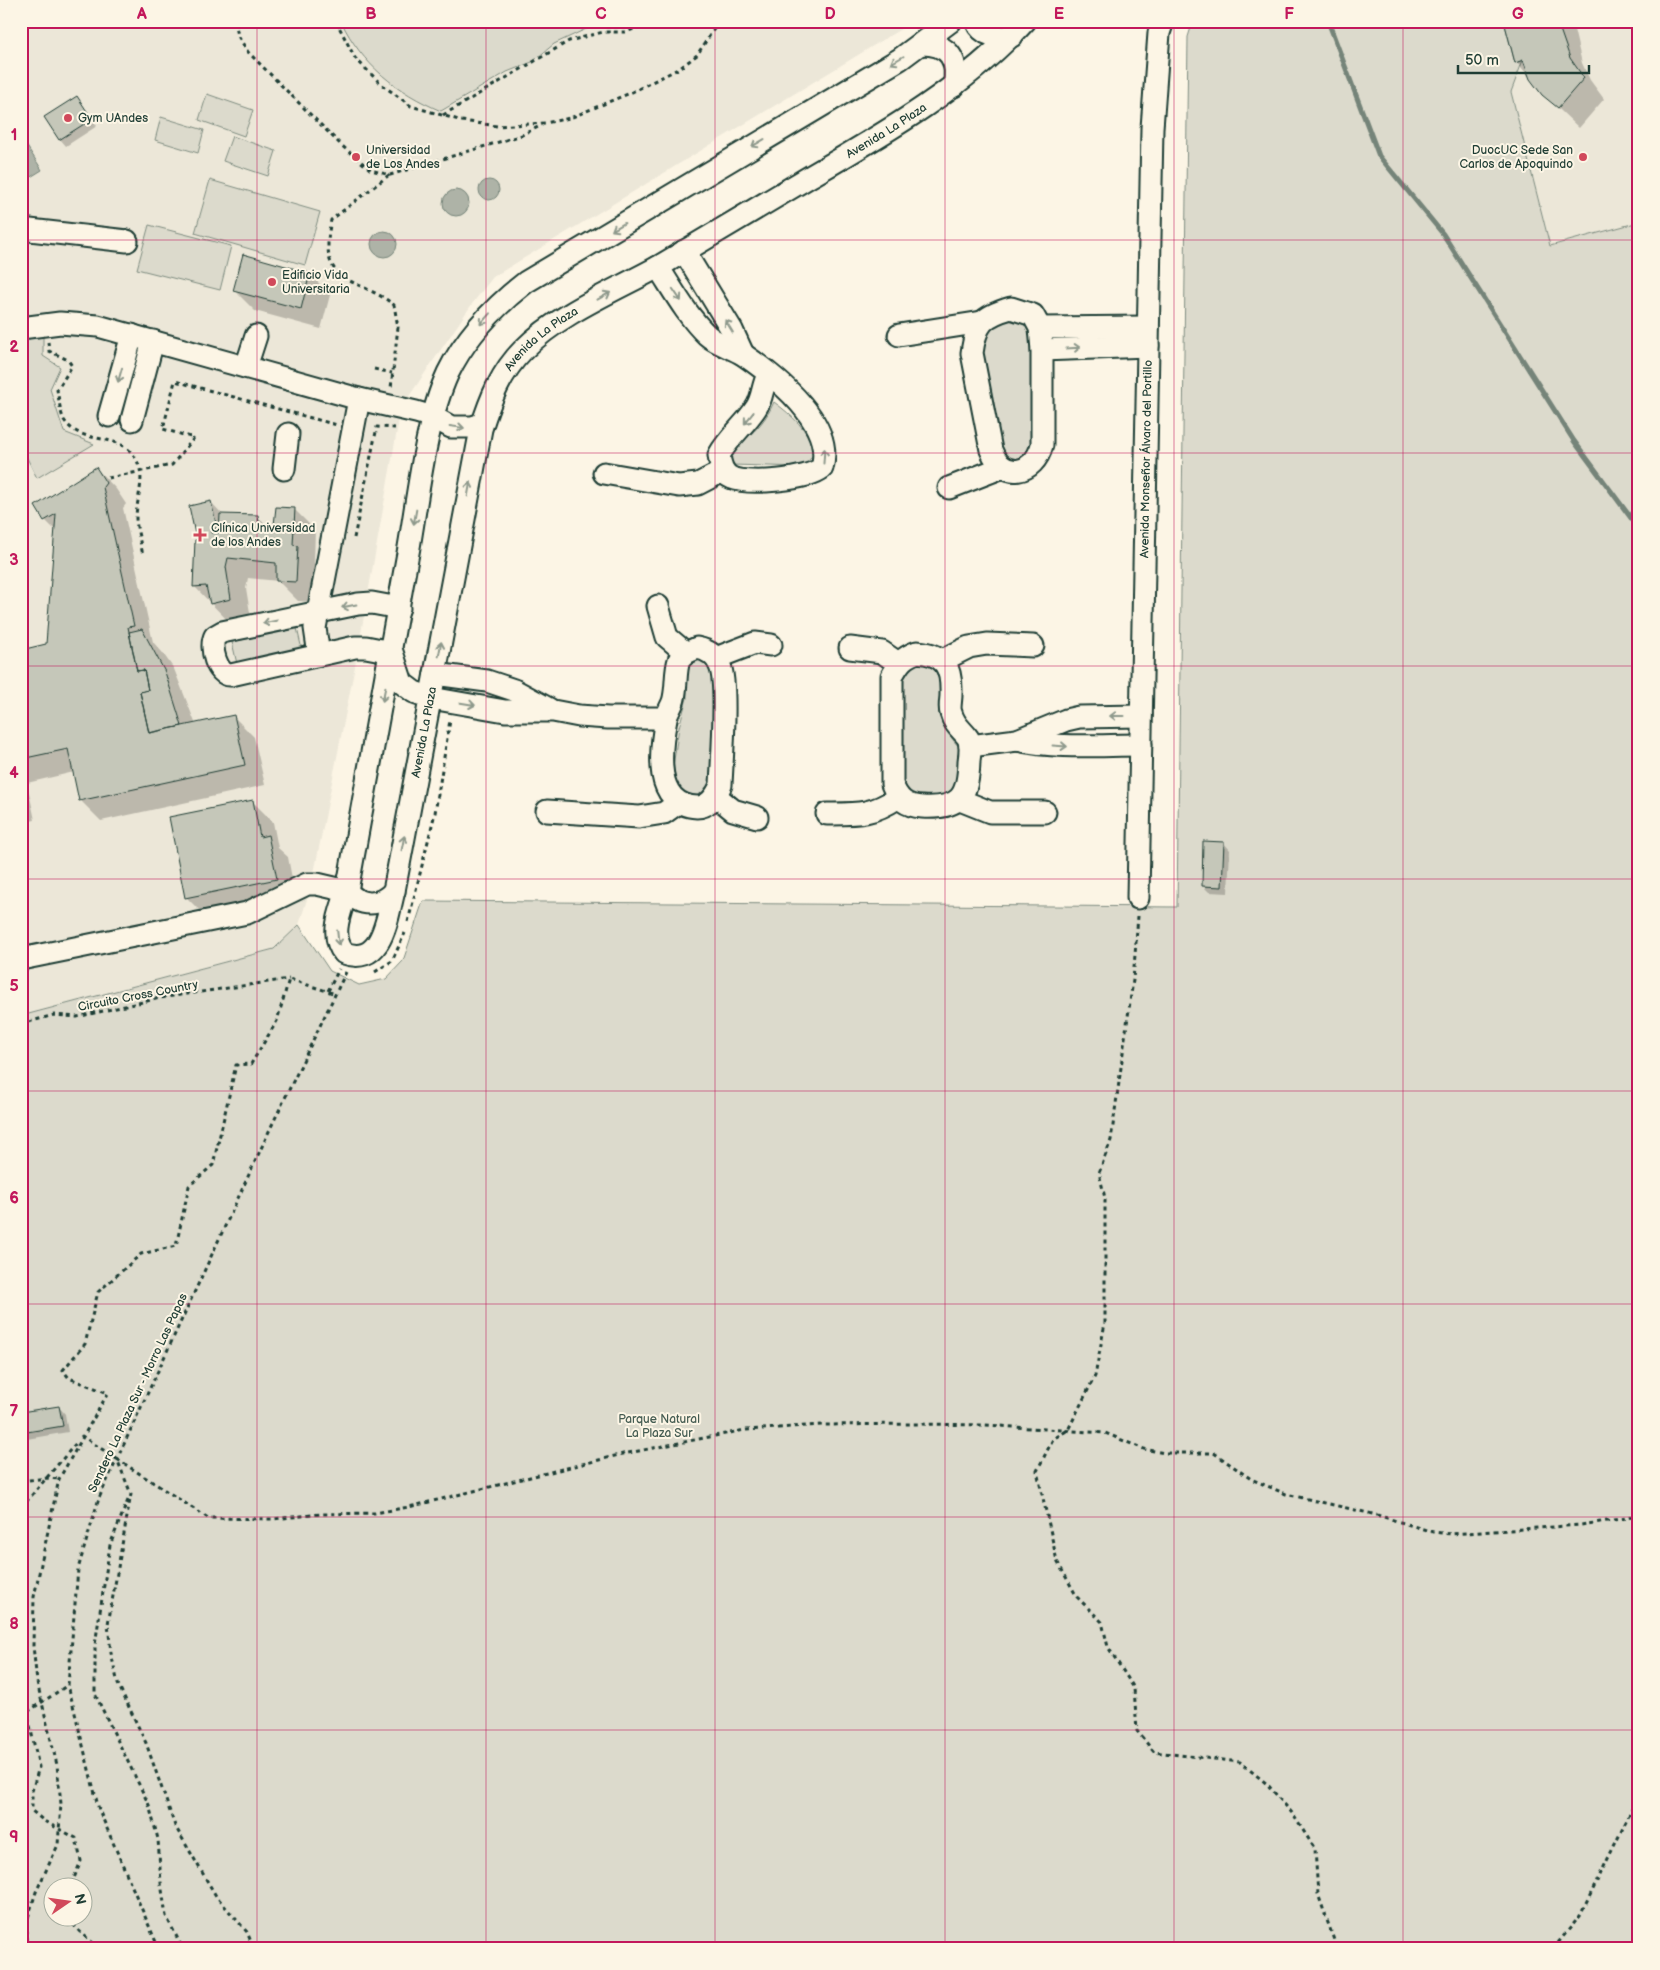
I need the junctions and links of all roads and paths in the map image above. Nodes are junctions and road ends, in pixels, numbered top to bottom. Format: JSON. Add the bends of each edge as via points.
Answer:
{"nodes":[{"id":1,"x":235,"y":21,"type":"edge"},
{"id":2,"x":336,"y":21,"type":"edge"},
{"id":3,"x":655,"y":21,"type":"edge"},
{"id":4,"x":719,"y":21,"type":"edge"},
{"id":5,"x":951,"y":21,"type":"edge"},
{"id":6,"x":976,"y":21,"type":"edge"},
{"id":7,"x":1163,"y":21,"type":"edge"},
{"id":8,"x":1018,"y":28,"type":"edge"},
{"id":9,"x":922,"y":44,"type":"junction"},
{"id":10,"x":954,"y":86,"type":"junction"},
{"id":11,"x":443,"y":115,"type":"junction"},
{"id":12,"x":545,"y":123,"type":"junction"},
{"id":13,"x":390,"y":175,"type":"junction"},
{"id":14,"x":21,"y":228,"type":"edge"},
{"id":15,"x":127,"y":242,"type":"dead end"},
{"id":16,"x":684,"y":251,"type":"junction"},
{"id":17,"x":658,"y":267,"type":"junction"},
{"id":18,"x":982,"y":322,"type":"junction"},
{"id":19,"x":46,"y":324,"type":"junction"},
{"id":20,"x":21,"y":328,"type":"edge"},
{"id":21,"x":1040,"y":328,"type":"junction"},
{"id":22,"x":132,"y":335,"type":"junction"},
{"id":23,"x":899,"y":335,"type":"dead end"},
{"id":24,"x":256,"y":336,"type":"dead end"},
{"id":25,"x":1148,"y":336,"type":"junction"},
{"id":26,"x":152,"y":341,"type":"junction"},
{"id":27,"x":1042,"y":350,"type":"junction"},
{"id":28,"x":743,"y":354,"type":"junction"},
{"id":29,"x":246,"y":367,"type":"junction"},
{"id":30,"x":374,"y":369,"type":"dead end"},
{"id":31,"x":392,"y":373,"type":"junction"},
{"id":32,"x":768,"y":375,"type":"junction"},
{"id":33,"x":359,"y":399,"type":"junction"},
{"id":34,"x":390,"y":406,"type":"junction"},
{"id":35,"x":109,"y":416,"type":"dead end"},
{"id":36,"x":432,"y":417,"type":"junction"},
{"id":37,"x":132,"y":420,"type":"dead end"},
{"id":38,"x":482,"y":424,"type":"junction"},
{"id":39,"x":377,"y":427,"type":"junction"},
{"id":40,"x":353,"y":429,"type":"junction"},
{"id":41,"x":404,"y":429,"type":"dead end"},
{"id":42,"x":288,"y":434,"type":"dead end"},
{"id":43,"x":1003,"y":468,"type":"junction"},
{"id":44,"x":284,"y":469,"type":"dead end"},
{"id":45,"x":141,"y":470,"type":"junction"},
{"id":46,"x":723,"y":471,"type":"junction"},
{"id":47,"x":604,"y":473,"type":"dead end"},
{"id":48,"x":108,"y":478,"type":"dead end"},
{"id":49,"x":949,"y":488,"type":"dead end"},
{"id":50,"x":353,"y":543,"type":"dead end"},
{"id":51,"x":143,"y":556,"type":"dead end"},
{"id":52,"x":658,"y":606,"type":"dead end"},
{"id":53,"x":398,"y":608,"type":"junction"},
{"id":54,"x":318,"y":612,"type":"junction"},
{"id":55,"x":771,"y":645,"type":"dead end"},
{"id":56,"x":1033,"y":646,"type":"dead end"},
{"id":57,"x":850,"y":648,"type":"dead end"},
{"id":58,"x":392,"y":652,"type":"junction"},
{"id":59,"x":319,"y":654,"type":"junction"},
{"id":60,"x":686,"y":654,"type":"junction"},
{"id":61,"x":716,"y":658,"type":"junction"},
{"id":62,"x":943,"y":660,"type":"junction"},
{"id":63,"x":898,"y":663,"type":"junction"},
{"id":64,"x":435,"y":674,"type":"junction"},
{"id":65,"x":431,"y":698,"type":"junction"},
{"id":66,"x":453,"y":702,"type":"junction"},
{"id":67,"x":553,"y":711,"type":"junction"},
{"id":68,"x":1141,"y":716,"type":"junction"},
{"id":69,"x":666,"y":718,"type":"junction"},
{"id":70,"x":1017,"y":740,"type":"junction"},
{"id":71,"x":1140,"y":745,"type":"junction"},
{"id":72,"x":970,"y":746,"type":"junction"},
{"id":73,"x":716,"y":796,"type":"junction"},
{"id":74,"x":898,"y":798,"type":"junction"},
{"id":75,"x":960,"y":800,"type":"junction"},
{"id":76,"x":678,"y":803,"type":"junction"},
{"id":77,"x":547,"y":811,"type":"dead end"},
{"id":78,"x":1045,"y":812,"type":"dead end"},
{"id":79,"x":827,"y":814,"type":"dead end"},
{"id":80,"x":757,"y":817,"type":"dead end"},
{"id":81,"x":346,"y":891,"type":"junction"},
{"id":82,"x":394,"y":891,"type":"junction"},
{"id":83,"x":1138,"y":898,"type":"joint"},
{"id":84,"x":21,"y":959,"type":"edge"},
{"id":85,"x":352,"y":972,"type":"dead end"},
{"id":86,"x":369,"y":974,"type":"dead end"},
{"id":87,"x":290,"y":979,"type":"junction"},
{"id":88,"x":345,"y":979,"type":"dead end"},
{"id":89,"x":328,"y":991,"type":"junction"},
{"id":90,"x":336,"y":994,"type":"junction"},
{"id":91,"x":21,"y":1024,"type":"edge"},
{"id":92,"x":1068,"y":1430,"type":"junction"},
{"id":93,"x":82,"y":1436,"type":"junction"},
{"id":94,"x":117,"y":1459,"type":"junction"},
{"id":95,"x":47,"y":1478,"type":"junction"},
{"id":96,"x":59,"y":1479,"type":"junction"},
{"id":97,"x":21,"y":1481,"type":"edge"},
{"id":98,"x":131,"y":1494,"type":"junction"},
{"id":99,"x":21,"y":1508,"type":"edge"},
{"id":100,"x":1639,"y":1516,"type":"edge"},
{"id":101,"x":68,"y":1685,"type":"junction"},
{"id":102,"x":42,"y":1704,"type":"junction"},
{"id":103,"x":22,"y":1715,"type":"edge"},
{"id":104,"x":1639,"y":1795,"type":"edge"},
{"id":105,"x":59,"y":1829,"type":"junction"},
{"id":106,"x":74,"y":1878,"type":"edge"},
{"id":107,"x":76,"y":1928,"type":"edge"},
{"id":108,"x":21,"y":1944,"type":"edge"},
{"id":109,"x":22,"y":1949,"type":"edge"},
{"id":110,"x":26,"y":1949,"type":"edge"},
{"id":111,"x":100,"y":1949,"type":"edge"},
{"id":112,"x":158,"y":1949,"type":"edge"},
{"id":113,"x":183,"y":1949,"type":"edge"},
{"id":114,"x":254,"y":1949,"type":"edge"},
{"id":115,"x":1337,"y":1949,"type":"edge"},
{"id":116,"x":1553,"y":1949,"type":"edge"}],
"edges":[{"from":1,"to":13,"type":"path","via":[[238,36],[248,52],[341,145],[371,170]]},
{"from":2,"to":11,"type":"path","via":[[355,58],[381,84],[411,106]]},
{"from":3,"to":11,"type":"path","via":[[626,32],[603,32],[569,41]]},
{"from":4,"to":12,"type":"path","via":[[697,55],[680,68],[595,108]]},
{"from":5,"to":9,"type":"street","name":"Avenida La Plaza"},
{"from":6,"to":8,"type":"street","via":[[987,34],[999,38]]},
{"from":7,"to":25,"type":"street","name":"Avenida Monseñor Álvaro del Portillo","via":[[1159,33],[1152,128]]},
{"from":8,"to":10,"type":"street","name":"Avenida La Plaza"},
{"from":9,"to":10,"type":"street","via":[[933,44],[950,55],[955,65]]},
{"from":9,"to":36,"type":"street","name":"Avenida La Plaza","one_way":true,"via":[[526,282],[500,303],[473,332],[448,373]]},
{"from":10,"to":16,"type":"street","name":"Avenida La Plaza","via":[[860,148]]},
{"from":11,"to":12,"type":"path","via":[[498,126]]},
{"from":12,"to":13,"type":"path","via":[[522,135]]},
{"from":13,"to":31,"type":"path","via":[[331,220],[327,253],[333,268],[347,281],[394,305],[398,327]]},
{"from":14,"to":15,"type":"street"},
{"from":16,"to":17,"type":"street","name":"Avenida La Plaza"},
{"from":28,"to":16,"type":"street","one_way":true},
{"from":17,"to":28,"type":"street","one_way":true,"via":[[696,323],[722,346]]},
{"from":38,"to":17,"type":"street","name":"Avenida La Plaza","one_way":true,"via":[[501,379],[522,350],[553,325]]},
{"from":18,"to":21,"type":"street","via":[[991,314],[1012,308],[1033,315]]},
{"from":18,"to":23,"type":"street"},
{"from":18,"to":43,"type":"street","via":[[974,338],[972,353],[991,450],[995,461]]},
{"from":19,"to":20,"type":"street"},
{"from":19,"to":22,"type":"street","via":[[98,326]]},
{"from":19,"to":45,"type":"path","via":[[49,352],[68,360],[72,366],[57,390],[64,419],[73,430],[86,436],[109,439],[123,445],[135,457]]},
{"from":21,"to":25,"type":"street"},
{"from":21,"to":27,"type":"street"},
{"from":22,"to":26,"type":"street"},
{"from":22,"to":35,"type":"street","one_way":true},
{"from":24,"to":29,"type":"street"},
{"from":27,"to":25,"type":"street","one_way":true},
{"from":25,"to":68,"type":"street","name":"Avenida Monseñor Álvaro del Portillo"},
{"from":26,"to":29,"type":"street"},
{"from":26,"to":37,"type":"street"},
{"from":27,"to":43,"type":"street","via":[[1039,457],[1031,466],[1015,470]]},
{"from":28,"to":32,"type":"street"},
{"from":29,"to":33,"type":"street"},
{"from":30,"to":31,"type":"path"},
{"from":31,"to":34,"type":"path"},
{"from":32,"to":46,"type":"street","one_way":true,"via":[[758,407],[726,442],[719,455]]},
{"from":46,"to":32,"type":"street","one_way":true,"via":[[740,479],[788,479],[815,474],[822,468],[824,448],[816,429],[785,385]]},
{"from":33,"to":34,"type":"street"},
{"from":33,"to":40,"type":"street"},
{"from":34,"to":36,"type":"street"},
{"from":36,"to":38,"type":"street","one_way":true,"via":[[441,423],[462,428]]},
{"from":36,"to":53,"type":"street","name":"Avenida La Plaza","one_way":true},
{"from":64,"to":38,"type":"street","name":"Avenida La Plaza","one_way":true},
{"from":39,"to":40,"type":"path"},
{"from":39,"to":41,"type":"path"},
{"from":39,"to":50,"type":"path"},
{"from":40,"to":45,"type":"path","via":[[175,382],[163,429],[194,438],[172,465]]},
{"from":40,"to":54,"type":"street"},
{"from":42,"to":44,"type":"street"},
{"from":43,"to":49,"type":"street"},
{"from":45,"to":48,"type":"path"},
{"from":45,"to":51,"type":"path","via":[[136,520]]},
{"from":46,"to":47,"type":"street","via":[[698,484],[679,486]]},
{"from":52,"to":60,"type":"street","via":[[667,637]]},
{"from":53,"to":54,"type":"street","one_way":true,"via":[[365,603]]},
{"from":53,"to":58,"type":"street","name":"Avenida La Plaza"},
{"from":54,"to":59,"type":"street","via":[[315,634]]},
{"from":54,"to":59,"type":"street","one_way":true,"via":[[222,632],[215,636],[213,642],[219,670],[228,676]]},
{"from":55,"to":61,"type":"street","via":[[755,643]]},
{"from":56,"to":62,"type":"street","via":[[987,644]]},
{"from":57,"to":63,"type":"street","via":[[882,652]]},
{"from":58,"to":59,"type":"street","via":[[361,647]]},
{"from":58,"to":65,"type":"street","via":[[402,682],[414,692]]},
{"from":58,"to":81,"type":"street","name":"Avenida La Plaza","one_way":true},
{"from":60,"to":61,"type":"street","via":[[697,648],[708,650]]},
{"from":60,"to":69,"type":"street","via":[[679,660],[673,702]]},
{"from":61,"to":73,"type":"street","via":[[723,678],[721,785]]},
{"from":62,"to":63,"type":"street","via":[[934,653],[917,652]]},
{"from":62,"to":72,"type":"street","via":[[950,673],[950,712]]},
{"from":63,"to":74,"type":"street","via":[[892,676],[892,784]]},
{"from":64,"to":65,"type":"street","name":"Avenida La Plaza"},
{"from":64,"to":67,"type":"street","via":[[488,681],[514,690]]},
{"from":65,"to":66,"type":"street"},
{"from":82,"to":65,"type":"street","name":"Avenida La Plaza","one_way":true},
{"from":66,"to":67,"type":"street","one_way":true,"via":[[505,711]]},
{"from":66,"to":86,"type":"path","via":[[433,822],[402,944],[392,961]]},
{"from":67,"to":69,"type":"street","via":[[608,718]]},
{"from":68,"to":70,"type":"street","one_way":true,"via":[[1092,716],[1066,720]]},
{"from":68,"to":71,"type":"street","name":"Avenida Monseñor Álvaro del Portillo"},
{"from":69,"to":76,"type":"street","via":[[662,763],[664,784]]},
{"from":70,"to":71,"type":"street","one_way":true,"via":[[1071,747]]},
{"from":70,"to":72,"type":"street"},
{"from":71,"to":83,"type":"street","name":"Avenida Monseñor Álvaro del Portillo"},
{"from":72,"to":75,"type":"street","via":[[969,780]]},
{"from":73,"to":76,"type":"street","via":[[701,807]]},
{"from":73,"to":80,"type":"street","via":[[733,810]]},
{"from":74,"to":75,"type":"street","via":[[910,807],[940,808]]},
{"from":74,"to":79,"type":"street","via":[[876,811]]},
{"from":75,"to":78,"type":"street","via":[[990,812]]},
{"from":76,"to":77,"type":"street","via":[[664,813],[639,817]]},
{"from":81,"to":82,"type":"street","via":[[357,900],[370,904],[384,900]]},
{"from":81,"to":82,"type":"street","name":"Avenida La Plaza","one_way":true,"via":[[336,939],[344,954],[356,956],[372,951],[381,940]]},
{"from":81,"to":84,"type":"street","via":[[307,884],[247,913]]},
{"from":83,"to":92,"type":"path","via":[[1135,962],[1111,1140],[1098,1174],[1105,1198],[1106,1323],[1095,1376]]},
{"from":85,"to":89,"type":"path","via":[[340,966]]},
{"from":87,"to":89,"type":"path"},
{"from":87,"to":91,"type":"path","name":"Circuito Cross Country","via":[[160,998],[76,1017],[54,1015]]},
{"from":87,"to":93,"type":"path","via":[[277,1021],[251,1064],[236,1065],[213,1164],[189,1186],[176,1246],[141,1254],[98,1292],[86,1344],[63,1370],[69,1378],[108,1393]]},
{"from":88,"to":90,"type":"path","name":"Sendero La Plaza Sur - Morro Las Papas"},
{"from":89,"to":90,"type":"path"},
{"from":90,"to":94,"type":"path","name":"Sendero La Plaza Sur - Morro Las Papas"},
{"from":92,"to":94,"type":"path","via":[[916,1424],[744,1430],[623,1454],[409,1507],[273,1519],[208,1518]]},
{"from":92,"to":100,"type":"path","via":[[1105,1433],[1144,1449],[1165,1453],[1214,1453],[1251,1479],[1286,1494],[1433,1532],[1503,1532]]},
{"from":92,"to":115,"type":"path","via":[[1053,1439],[1037,1471],[1040,1490],[1057,1561],[1077,1597],[1102,1622],[1108,1646],[1134,1688],[1137,1731],[1154,1752],[1240,1762],[1267,1784],[1292,1813],[1315,1849],[1318,1894]]},
{"from":93,"to":94,"type":"path"},
{"from":93,"to":95,"type":"path"},
{"from":93,"to":96,"type":"path"},
{"from":94,"to":98,"type":"path"},
{"from":94,"to":101,"type":"path","name":"Sendero La Plaza Sur - Morro Las Papas","via":[[99,1498],[78,1569]]},
{"from":95,"to":96,"type":"path"},
{"from":95,"to":97,"type":"path"},
{"from":95,"to":99,"type":"path"},
{"from":96,"to":102,"type":"path","via":[[34,1597],[33,1646]]},
{"from":98,"to":113,"type":"path","via":[[110,1545],[95,1645],[95,1694],[149,1806],[158,1839],[166,1916]]},
{"from":98,"to":114,"type":"path","via":[[108,1624],[118,1684],[146,1743],[175,1826],[216,1896],[247,1932]]},
{"from":101,"to":102,"type":"path"},
{"from":101,"to":112,"type":"path","name":"Sendero La Plaza Sur - Morro Las Papas","via":[[99,1810]]},
{"from":102,"to":103,"type":"path"},
{"from":102,"to":105,"type":"path","via":[[57,1766],[61,1804]]},
{"from":103,"to":105,"type":"path","via":[[29,1721],[39,1767],[32,1791],[32,1811]]},
{"from":104,"to":116,"type":"path","via":[[1580,1916]]},
{"from":105,"to":106,"type":"path","via":[[76,1838],[80,1862]]},
{"from":105,"to":110,"type":"path","via":[[58,1845],[36,1892],[26,1924]]},
{"from":107,"to":111,"type":"path"},
{"from":108,"to":109,"type":"path"}]}
